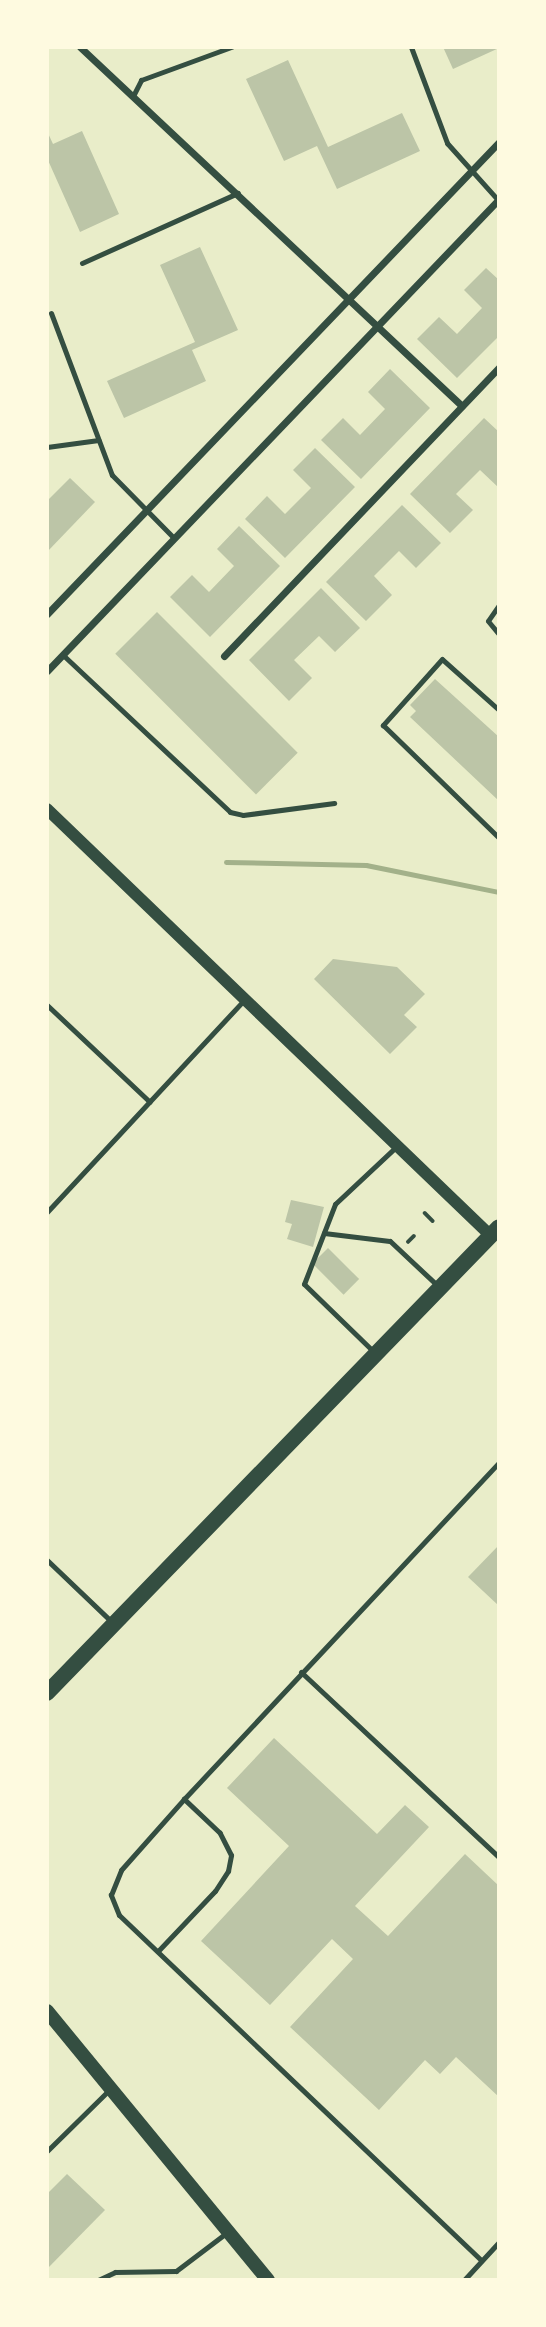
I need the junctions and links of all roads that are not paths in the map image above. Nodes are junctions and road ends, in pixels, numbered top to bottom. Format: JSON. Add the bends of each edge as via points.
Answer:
{"nodes":[{"id":1,"x":80,"y":47,"type":"edge"},
{"id":2,"x":231,"y":47,"type":"edge"},
{"id":3,"x":411,"y":47,"type":"edge"},
{"id":4,"x":133,"y":96,"type":"junction"},
{"id":5,"x":499,"y":142,"type":"edge"},
{"id":6,"x":470,"y":173,"type":"junction"},
{"id":7,"x":238,"y":193,"type":"junction"},
{"id":8,"x":498,"y":199,"type":"edge"},
{"id":9,"x":82,"y":262,"type":"dead end"},
{"id":10,"x":350,"y":297,"type":"junction"},
{"id":11,"x":51,"y":313,"type":"dead end"},
{"id":12,"x":378,"y":325,"type":"junction"},
{"id":13,"x":499,"y":367,"type":"edge"},
{"id":14,"x":462,"y":406,"type":"junction"},
{"id":15,"x":99,"y":440,"type":"junction"},
{"id":16,"x":47,"y":447,"type":"edge"},
{"id":17,"x":145,"y":511,"type":"junction"},
{"id":18,"x":174,"y":538,"type":"junction"},
{"id":19,"x":499,"y":605,"type":"edge"},
{"id":20,"x":47,"y":614,"type":"edge"},
{"id":21,"x":499,"y":634,"type":"edge"},
{"id":22,"x":63,"y":655,"type":"junction"},
{"id":23,"x":224,"y":656,"type":"dead end"},
{"id":24,"x":47,"y":671,"type":"edge"},
{"id":25,"x":499,"y":710,"type":"edge"},
{"id":26,"x":334,"y":803,"type":"dead end"},
{"id":27,"x":47,"y":809,"type":"edge"},
{"id":28,"x":499,"y":838,"type":"edge"},
{"id":29,"x":245,"y":999,"type":"junction"},
{"id":30,"x":47,"y":1005,"type":"edge"},
{"id":31,"x":150,"y":1102,"type":"junction"},
{"id":32,"x":397,"y":1146,"type":"junction"},
{"id":33,"x":47,"y":1212,"type":"edge"},
{"id":34,"x":495,"y":1231,"type":"edge"},
{"id":35,"x":324,"y":1233,"type":"junction"},
{"id":36,"x":440,"y":1288,"type":"junction"},
{"id":37,"x":376,"y":1355,"type":"junction"},
{"id":38,"x":499,"y":1462,"type":"edge"},
{"id":39,"x":47,"y":1560,"type":"edge"},
{"id":40,"x":113,"y":1623,"type":"junction"},
{"id":41,"x":300,"y":1672,"type":"junction"},
{"id":42,"x":47,"y":1693,"type":"edge"},
{"id":43,"x":184,"y":1800,"type":"junction"},
{"id":44,"x":499,"y":1857,"type":"edge"},
{"id":45,"x":158,"y":1951,"type":"junction"},
{"id":46,"x":48,"y":2015,"type":"edge"},
{"id":47,"x":111,"y":2087,"type":"junction"},
{"id":48,"x":47,"y":2151,"type":"edge"},
{"id":49,"x":228,"y":2231,"type":"junction"},
{"id":50,"x":499,"y":2242,"type":"edge"},
{"id":51,"x":481,"y":2260,"type":"junction"},
{"id":52,"x":160,"y":2272,"type":"junction"},
{"id":53,"x":98,"y":2280,"type":"edge"},
{"id":54,"x":166,"y":2280,"type":"edge"},
{"id":55,"x":268,"y":2280,"type":"edge"},
{"id":56,"x":464,"y":2280,"type":"edge"}],
"edges":[{"from":1,"to":4,"type":"street"},
{"from":2,"to":4,"type":"lane","via":[[141,80]]},
{"from":3,"to":6,"type":"lane","via":[[447,143]]},
{"from":4,"to":7,"type":"street"},
{"from":5,"to":6,"type":"street"},
{"from":6,"to":8,"type":"lane"},
{"from":6,"to":10,"type":"street"},
{"from":7,"to":9,"type":"lane"},
{"from":7,"to":10,"type":"street"},
{"from":8,"to":12,"type":"street"},
{"from":10,"to":12,"type":"street"},
{"from":10,"to":17,"type":"street"},
{"from":11,"to":15,"type":"lane"},
{"from":12,"to":14,"type":"street"},
{"from":12,"to":18,"type":"street"},
{"from":13,"to":14,"type":"street"},
{"from":14,"to":23,"type":"street"},
{"from":15,"to":16,"type":"lane"},
{"from":15,"to":17,"type":"lane","via":[[112,475]]},
{"from":17,"to":18,"type":"lane"},
{"from":17,"to":20,"type":"street"},
{"from":18,"to":22,"type":"street"},
{"from":19,"to":21,"type":"lane","via":[[488,621]]},
{"from":22,"to":24,"type":"street"},
{"from":22,"to":26,"type":"lane","via":[[230,812],[243,815]]},
{"from":25,"to":28,"type":"lane","via":[[442,659],[383,725]]},
{"from":27,"to":29,"type":"street"},
{"from":29,"to":31,"type":"lane"},
{"from":29,"to":32,"type":"street"},
{"from":30,"to":31,"type":"lane"},
{"from":31,"to":33,"type":"lane"},
{"from":32,"to":34,"type":"street"},
{"from":32,"to":35,"type":"lane","via":[[335,1204]]},
{"from":34,"to":36,"type":"main road"},
{"from":35,"to":36,"type":"lane","via":[[390,1241]]},
{"from":35,"to":37,"type":"lane","via":[[304,1284]]},
{"from":36,"to":37,"type":"main road"},
{"from":37,"to":40,"type":"main road"},
{"from":38,"to":41,"type":"lane"},
{"from":39,"to":40,"type":"lane"},
{"from":40,"to":42,"type":"main road"},
{"from":41,"to":43,"type":"lane"},
{"from":41,"to":44,"type":"lane"},
{"from":43,"to":45,"type":"lane","via":[[121,1870],[111,1895],[119,1915]]},
{"from":43,"to":45,"type":"lane","via":[[220,1833],[230,1855],[228,1871]]},
{"from":45,"to":51,"type":"lane"},
{"from":46,"to":47,"type":"main road"},
{"from":47,"to":48,"type":"lane"},
{"from":47,"to":49,"type":"main road"},
{"from":49,"to":52,"type":"lane","via":[[176,2271]]},
{"from":49,"to":55,"type":"main road"},
{"from":50,"to":51,"type":"lane"},
{"from":51,"to":56,"type":"lane"},
{"from":52,"to":53,"type":"lane","via":[[115,2272]]},
{"from":52,"to":54,"type":"lane"}]}
